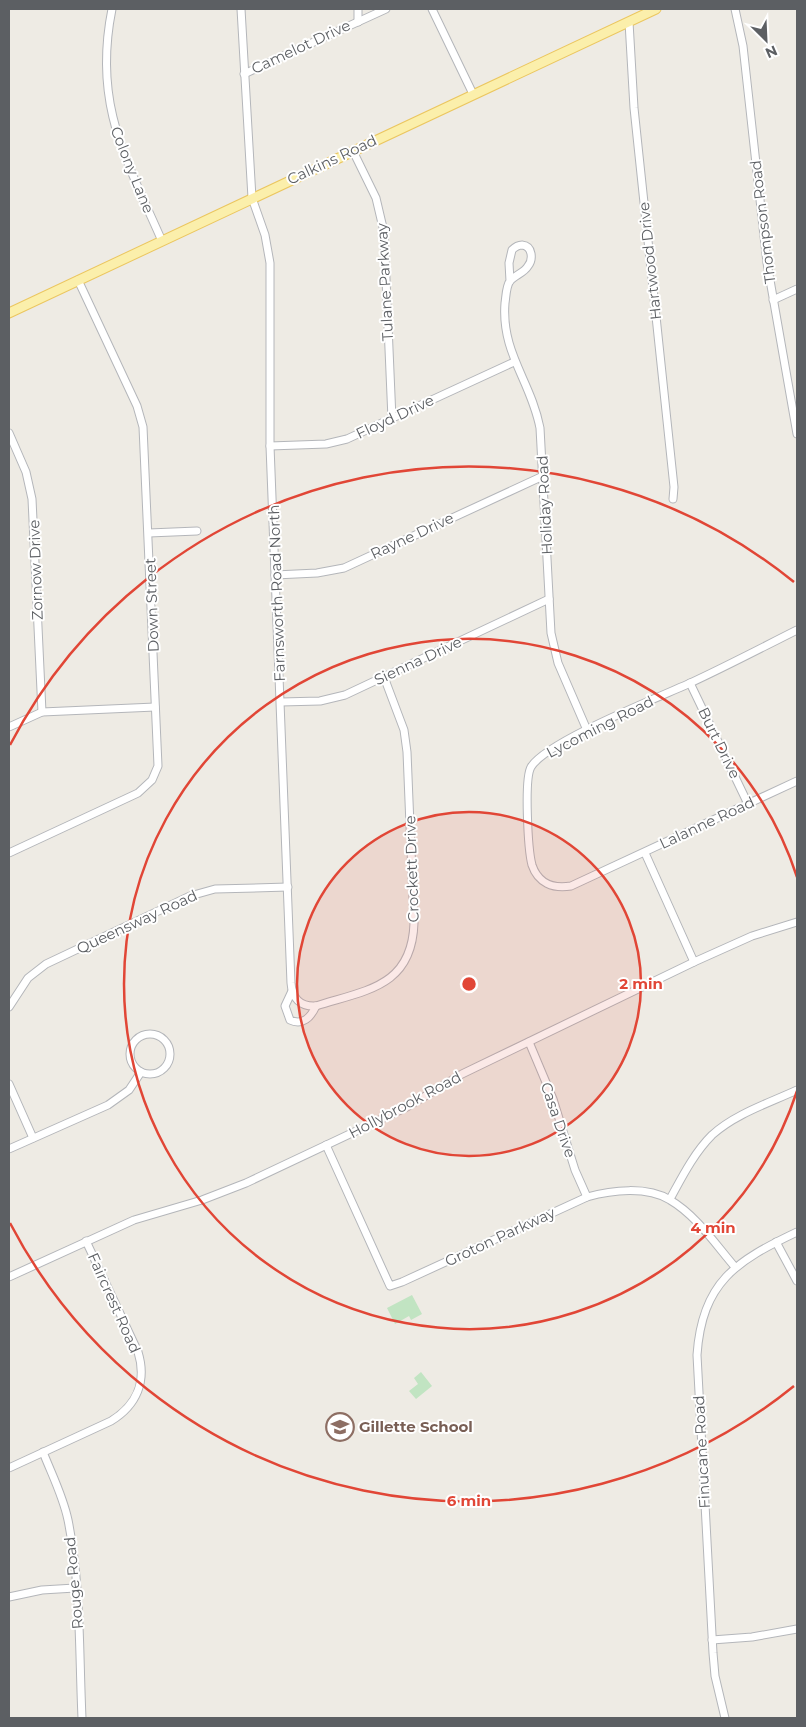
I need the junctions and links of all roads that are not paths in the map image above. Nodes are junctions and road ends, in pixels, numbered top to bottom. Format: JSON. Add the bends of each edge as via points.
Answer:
{"nodes":[{"id":1,"x":112,"y":9,"type":"edge"},
{"id":2,"x":242,"y":9,"type":"edge"},
{"id":3,"x":358,"y":9,"type":"edge"},
{"id":4,"x":386,"y":9,"type":"edge"},
{"id":5,"x":432,"y":9,"type":"edge"},
{"id":6,"x":656,"y":9,"type":"edge"},
{"id":7,"x":735,"y":9,"type":"edge"},
{"id":8,"x":358,"y":22,"type":"junction"},
{"id":9,"x":629,"y":22,"type":"junction"},
{"id":10,"x":244,"y":74,"type":"junction"},
{"id":11,"x":473,"y":94,"type":"junction"},
{"id":12,"x":353,"y":151,"type":"junction"},
{"id":13,"x":252,"y":198,"type":"junction"},
{"id":14,"x":162,"y":241,"type":"junction"},
{"id":15,"x":78,"y":280,"type":"junction"},
{"id":16,"x":510,"y":281,"type":"junction"},
{"id":17,"x":797,"y":289,"type":"edge"},
{"id":18,"x":773,"y":300,"type":"junction"},
{"id":19,"x":9,"y":313,"type":"edge"},
{"id":20,"x":514,"y":362,"type":"junction"},
{"id":21,"x":392,"y":419,"type":"junction"},
{"id":22,"x":9,"y":433,"type":"edge"},
{"id":23,"x":797,"y":434,"type":"edge"},
{"id":24,"x":270,"y":446,"type":"junction"},
{"id":25,"x":543,"y":476,"type":"junction"},
{"id":26,"x":673,"y":500,"type":"dead end"},
{"id":27,"x":197,"y":531,"type":"dead end"},
{"id":28,"x":149,"y":533,"type":"junction"},
{"id":29,"x":275,"y":575,"type":"junction"},
{"id":30,"x":549,"y":600,"type":"junction"},
{"id":31,"x":797,"y":630,"type":"edge"},
{"id":32,"x":384,"y":677,"type":"junction"},
{"id":33,"x":690,"y":683,"type":"junction"},
{"id":34,"x":281,"y":702,"type":"junction"},
{"id":35,"x":156,"y":707,"type":"junction"},
{"id":36,"x":42,"y":712,"type":"junction"},
{"id":37,"x":9,"y":727,"type":"edge"},
{"id":38,"x":587,"y":730,"type":"junction"},
{"id":39,"x":797,"y":781,"type":"edge"},
{"id":40,"x":748,"y":804,"type":"junction"},
{"id":41,"x":9,"y":853,"type":"edge"},
{"id":42,"x":645,"y":853,"type":"junction"},
{"id":43,"x":288,"y":887,"type":"junction"},
{"id":44,"x":797,"y":922,"type":"edge"},
{"id":45,"x":694,"y":962,"type":"junction"},
{"id":46,"x":292,"y":991,"type":"junction"},
{"id":47,"x":316,"y":1006,"type":"junction"},
{"id":48,"x":9,"y":1007,"type":"edge"},
{"id":49,"x":529,"y":1042,"type":"junction"},
{"id":50,"x":141,"y":1072,"type":"junction"},
{"id":51,"x":9,"y":1084,"type":"edge"},
{"id":52,"x":797,"y":1090,"type":"edge"},
{"id":53,"x":33,"y":1138,"type":"junction"},
{"id":54,"x":326,"y":1145,"type":"junction"},
{"id":55,"x":9,"y":1150,"type":"edge"},
{"id":56,"x":587,"y":1197,"type":"junction"},
{"id":57,"x":670,"y":1200,"type":"junction"},
{"id":58,"x":797,"y":1232,"type":"edge"},
{"id":59,"x":86,"y":1241,"type":"junction"},
{"id":60,"x":776,"y":1242,"type":"junction"},
{"id":61,"x":735,"y":1267,"type":"junction"},
{"id":62,"x":9,"y":1277,"type":"edge"},
{"id":63,"x":797,"y":1282,"type":"edge"},
{"id":64,"x":43,"y":1452,"type":"junction"},
{"id":65,"x":9,"y":1468,"type":"edge"},
{"id":66,"x":75,"y":1588,"type":"junction"},
{"id":67,"x":9,"y":1597,"type":"edge"},
{"id":68,"x":797,"y":1629,"type":"edge"},
{"id":69,"x":712,"y":1640,"type":"junction"},
{"id":70,"x":82,"y":1718,"type":"edge"},
{"id":71,"x":725,"y":1718,"type":"edge"}],
"edges":[{"from":1,"to":14,"type":"street","name":"Colony Lane","via":[[105,53],[110,115],[122,151]]},
{"from":2,"to":10,"type":"street","name":"Farnsworth Road North"},
{"from":3,"to":8,"type":"street"},
{"from":4,"to":8,"type":"street","name":"Camelot Drive"},
{"from":5,"to":11,"type":"street"},
{"from":6,"to":9,"type":"main road","name":"Calkins Road"},
{"from":7,"to":18,"type":"street","name":"Thompson Road","via":[[743,46]]},
{"from":8,"to":10,"type":"street","name":"Camelot Drive"},
{"from":9,"to":11,"type":"main road","name":"Calkins Road"},
{"from":9,"to":26,"type":"street","name":"Hartwood Drive","via":[[634,108]]},
{"from":10,"to":13,"type":"street","name":"Farnsworth Road North"},
{"from":11,"to":12,"type":"main road","name":"Calkins Road"},
{"from":12,"to":13,"type":"main road","name":"Calkins Road"},
{"from":12,"to":21,"type":"street","name":"Tulane Parkway","via":[[376,198],[384,232]]},
{"from":13,"to":14,"type":"main road","name":"Calkins Road"},
{"from":13,"to":24,"type":"street","name":"Farnsworth Road North","via":[[265,235],[270,263]]},
{"from":14,"to":15,"type":"main road","name":"Calkins Road"},
{"from":15,"to":19,"type":"main road","name":"Calkins Road"},
{"from":15,"to":28,"type":"street","name":"Down Street","via":[[137,406],[143,427]]},
{"from":16,"to":16,"type":"street","name":"Holiday Road","via":[[528,267],[532,258],[526,246],[512,250],[508,263]]},
{"from":16,"to":20,"type":"street","name":"Holiday Road","via":[[504,315]]},
{"from":17,"to":18,"type":"street"},
{"from":18,"to":23,"type":"street","name":"Thompson Road"},
{"from":20,"to":21,"type":"street","name":"Floyd Drive"},
{"from":20,"to":25,"type":"street","name":"Holiday Road","via":[[528,386],[538,414]]},
{"from":21,"to":24,"type":"street","name":"Floyd Drive","via":[[333,443]]},
{"from":22,"to":36,"type":"street","name":"Zornow Drive","via":[[26,472],[32,499]]},
{"from":24,"to":29,"type":"street","name":"Farnsworth Road North"},
{"from":25,"to":29,"type":"street","name":"Rayne Drive","via":[[344,568]]},
{"from":25,"to":30,"type":"street","name":"Holiday Road"},
{"from":27,"to":28,"type":"street"},
{"from":28,"to":35,"type":"street","name":"Down Street"},
{"from":29,"to":34,"type":"street","name":"Farnsworth Road North"},
{"from":30,"to":32,"type":"street","name":"Sienna Drive"},
{"from":30,"to":38,"type":"street","name":"Holiday Road","via":[[554,649]]},
{"from":31,"to":33,"type":"street","name":"Lycoming Road"},
{"from":32,"to":34,"type":"street","name":"Sienna Drive","via":[[328,700]]},
{"from":32,"to":47,"type":"street","name":"Crockett Drive","via":[[404,730],[407,752],[414,936],[406,960],[386,982]]},
{"from":33,"to":38,"type":"street","name":"Lycoming Road"},
{"from":33,"to":40,"type":"street","name":"Burt Drive"},
{"from":34,"to":43,"type":"street","name":"Farnsworth Road North"},
{"from":35,"to":36,"type":"street"},
{"from":35,"to":41,"type":"street","name":"Down Street","via":[[158,766],[148,785],[130,798]]},
{"from":36,"to":37,"type":"street"},
{"from":38,"to":42,"type":"street","name":"Lycoming Road","via":[[546,752],[530,768],[527,788],[530,856],[536,874],[551,886],[571,886]]},
{"from":39,"to":40,"type":"street","name":"Lalanne Road"},
{"from":40,"to":42,"type":"street","name":"Lalanne Road"},
{"from":42,"to":45,"type":"street","name":"Lalanne Road"},
{"from":43,"to":46,"type":"street","name":"Farnsworth Road North"},
{"from":43,"to":48,"type":"street","name":"Queensway Road","via":[[215,889],[190,896],[46,964],[28,978]]},
{"from":44,"to":45,"type":"street","name":"Hollybrook Road","via":[[752,936]]},
{"from":45,"to":49,"type":"street","name":"Hollybrook Road"},
{"from":46,"to":47,"type":"street","via":[[301,1004]]},
{"from":46,"to":47,"type":"street","name":"Crockett Drive","via":[[285,1006],[290,1020],[300,1022],[307,1019]]},
{"from":49,"to":54,"type":"street","name":"Hollybrook Road"},
{"from":49,"to":56,"type":"street","name":"Casa Drive","via":[[553,1099],[566,1145]]},
{"from":50,"to":50,"type":"street","via":[[132,1063],[131,1050],[144,1036],[157,1036],[170,1050],[168,1062],[160,1072]]},
{"from":50,"to":53,"type":"street","via":[[129,1090],[114,1102]]},
{"from":51,"to":53,"type":"street"},
{"from":52,"to":57,"type":"street","via":[[744,1114],[713,1134],[689,1166]]},
{"from":53,"to":55,"type":"street"},
{"from":54,"to":56,"type":"street","name":"Groton Parkway","via":[[390,1286]]},
{"from":54,"to":59,"type":"street","name":"Hollybrook Road","via":[[228,1191],[134,1220]]},
{"from":56,"to":57,"type":"street","name":"Groton Parkway","via":[[631,1191]]},
{"from":57,"to":61,"type":"street","name":"Groton Parkway","via":[[703,1230]]},
{"from":58,"to":60,"type":"street","name":"Finucane Road"},
{"from":59,"to":62,"type":"street","name":"Hollybrook Road"},
{"from":59,"to":64,"type":"street","name":"Faircrest Road","via":[[138,1352],[141,1384],[130,1405],[119,1416]]},
{"from":60,"to":61,"type":"street","name":"Finucane Road"},
{"from":60,"to":63,"type":"street"},
{"from":61,"to":69,"type":"street","name":"Finucane Road","via":[[710,1299],[698,1336]]},
{"from":64,"to":65,"type":"street","name":"Faircrest Road"},
{"from":64,"to":66,"type":"street","name":"Rouge Road","via":[[68,1519]]},
{"from":66,"to":67,"type":"street"},
{"from":66,"to":70,"type":"street","name":"Rouge Road"},
{"from":68,"to":69,"type":"street"},
{"from":69,"to":71,"type":"street","name":"Finucane Road","via":[[715,1676]]}]}
